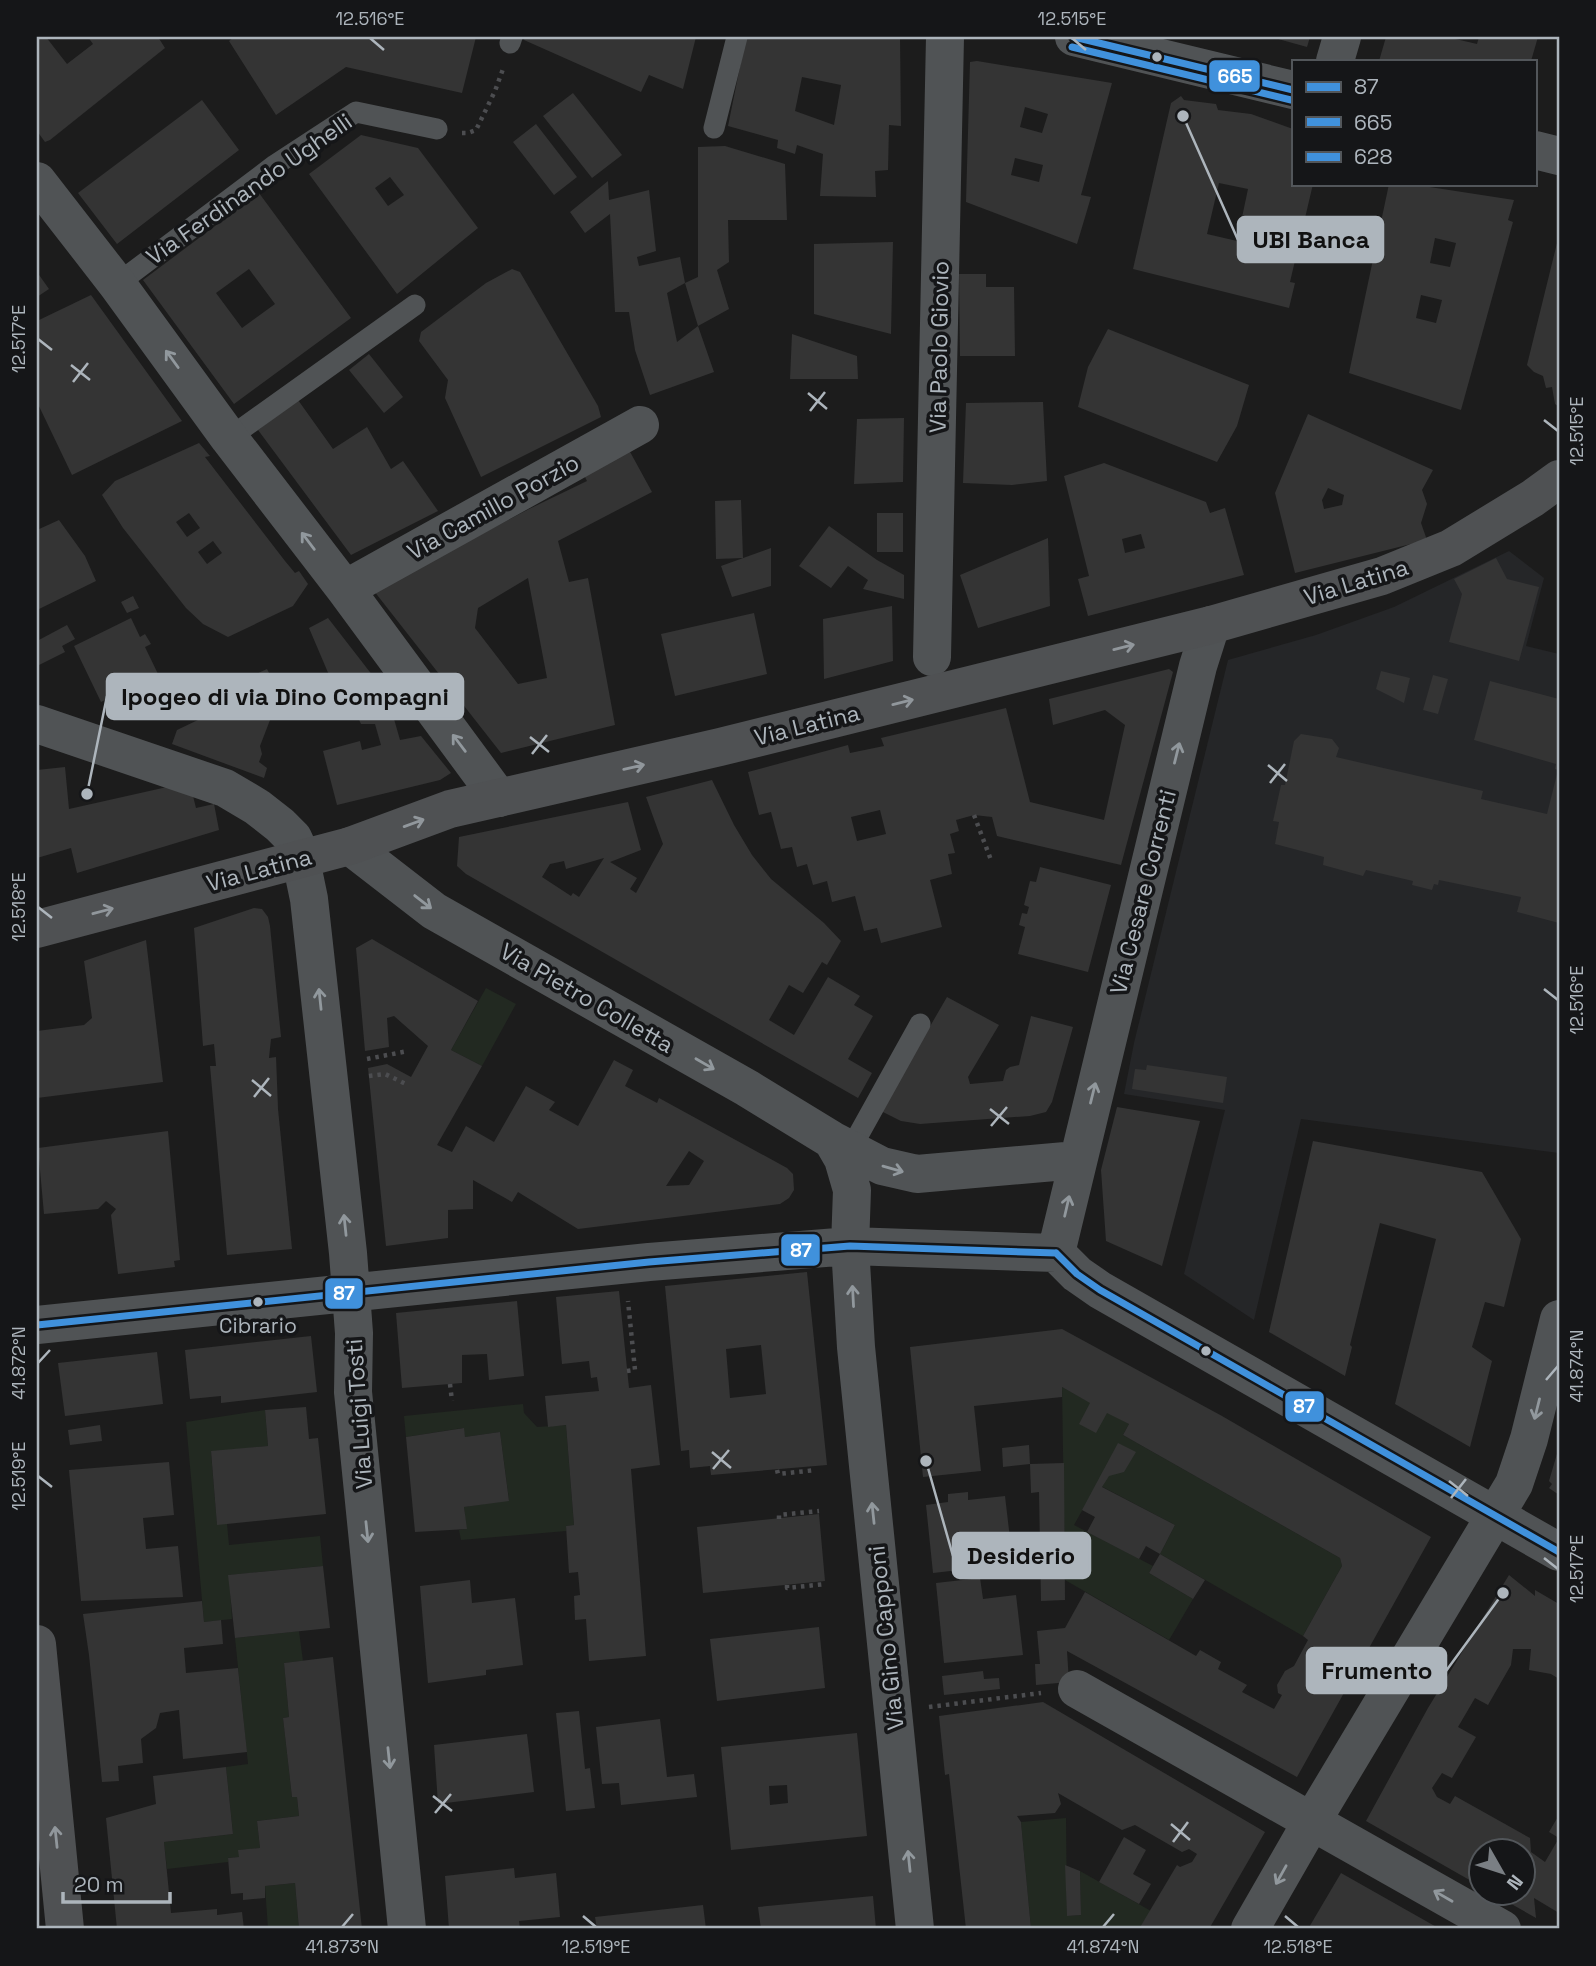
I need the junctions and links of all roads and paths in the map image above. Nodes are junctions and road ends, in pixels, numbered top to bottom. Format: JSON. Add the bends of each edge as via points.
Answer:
{"nodes":[{"id":1,"x":737,"y":37,"type":"edge"},
{"id":2,"x":945,"y":37,"type":"edge"},
{"id":3,"x":1074,"y":37,"type":"edge"},
{"id":4,"x":1342,"y":37,"type":"edge"},
{"id":5,"x":1335,"y":60,"type":"edge"},
{"id":6,"x":504,"y":65,"type":"dead end"},
{"id":7,"x":1292,"y":90,"type":"edge"},
{"id":8,"x":714,"y":128,"type":"dead end"},
{"id":9,"x":437,"y":129,"type":"joint"},
{"id":10,"x":1536,"y":150,"type":"edge"},
{"id":11,"x":1559,"y":156,"type":"edge"},
{"id":12,"x":37,"y":181,"type":"edge"},
{"id":13,"x":117,"y":284,"type":"junction"},
{"id":14,"x":415,"y":305,"type":"dead end"},
{"id":15,"x":640,"y":425,"type":"dead end"},
{"id":16,"x":229,"y":438,"type":"junction"},
{"id":17,"x":1559,"y":479,"type":"edge"},
{"id":18,"x":345,"y":589,"type":"junction"},
{"id":19,"x":1210,"y":625,"type":"junction"},
{"id":20,"x":932,"y":657,"type":"dead end"},
{"id":21,"x":37,"y":724,"type":"edge"},
{"id":22,"x":499,"y":798,"type":"junction"},
{"id":23,"x":974,"y":815,"type":"dead end"},
{"id":24,"x":350,"y":846,"type":"junction"},
{"id":25,"x":302,"y":858,"type":"junction"},
{"id":26,"x":992,"y":860,"type":"dead end"},
{"id":27,"x":37,"y":929,"type":"edge"},
{"id":28,"x":920,"y":1024,"type":"dead end"},
{"id":29,"x":408,"y":1051,"type":"dead end"},
{"id":30,"x":367,"y":1059,"type":"dead end"},
{"id":31,"x":369,"y":1076,"type":"dead end"},
{"id":32,"x":406,"y":1084,"type":"dead end"},
{"id":33,"x":843,"y":1154,"type":"junction"},
{"id":34,"x":1077,"y":1160,"type":"junction"},
{"id":35,"x":850,"y":1246,"type":"junction"},
{"id":36,"x":1056,"y":1253,"type":"junction"},
{"id":37,"x":627,"y":1290,"type":"dead end"},
{"id":38,"x":350,"y":1293,"type":"junction"},
{"id":39,"x":1559,"y":1319,"type":"edge"},
{"id":40,"x":37,"y":1325,"type":"edge"},
{"id":41,"x":627,"y":1371,"type":"dead end"},
{"id":42,"x":450,"y":1384,"type":"dead end"},
{"id":43,"x":452,"y":1401,"type":"dead end"},
{"id":44,"x":777,"y":1470,"type":"dead end"},
{"id":45,"x":816,"y":1470,"type":"dead end"},
{"id":46,"x":820,"y":1511,"type":"dead end"},
{"id":47,"x":1496,"y":1515,"type":"junction"},
{"id":48,"x":779,"y":1518,"type":"dead end"},
{"id":49,"x":1559,"y":1552,"type":"edge"},
{"id":50,"x":825,"y":1584,"type":"dead end"},
{"id":51,"x":787,"y":1585,"type":"dead end"},
{"id":52,"x":37,"y":1644,"type":"edge"},
{"id":53,"x":1077,"y":1689,"type":"joint"},
{"id":54,"x":894,"y":1711,"type":"junction"},
{"id":55,"x":1312,"y":1821,"type":"junction"},
{"id":56,"x":65,"y":1929,"type":"edge"},
{"id":57,"x":407,"y":1929,"type":"edge"},
{"id":58,"x":915,"y":1929,"type":"edge"},
{"id":59,"x":1250,"y":1929,"type":"edge"},
{"id":60,"x":1502,"y":1929,"type":"edge"}],
"edges":[{"from":1,"to":8,"type":"lane"},
{"from":2,"to":20,"type":"street","name":"Via Paolo Giovio"},
{"from":3,"to":7,"type":"street"},
{"from":4,"to":5,"type":"street"},
{"from":6,"to":9,"type":"path","via":[[476,130],[468,134]]},
{"from":9,"to":13,"type":"lane","name":"Via Ferdinando Ughelli","via":[[356,112],[275,165]]},
{"from":10,"to":11,"type":"street"},
{"from":12,"to":13,"type":"street"},
{"from":16,"to":13,"type":"street","one_way":true},
{"from":14,"to":16,"type":"lane"},
{"from":15,"to":18,"type":"street","name":"Via Camillo Porzio"},
{"from":18,"to":16,"type":"street","one_way":true},
{"from":17,"to":19,"type":"street","name":"Via Latina","via":[[1472,537],[1432,557],[1382,576]]},
{"from":22,"to":18,"type":"street","one_way":true},
{"from":22,"to":19,"type":"street","name":"Via Latina","one_way":true},
{"from":34,"to":19,"type":"street","name":"Via Cesare Correnti","one_way":true},
{"from":21,"to":25,"type":"street","via":[[225,788],[280,825],[293,838]]},
{"from":24,"to":22,"type":"street","name":"Via Latina","one_way":true,"via":[[450,809]]},
{"from":23,"to":26,"type":"path"},
{"from":24,"to":25,"type":"street","name":"Via Latina"},
{"from":24,"to":33,"type":"street","name":"Via Pietro Colletta","one_way":true,"via":[[434,911],[747,1088]]},
{"from":27,"to":25,"type":"street","name":"Via Latina","one_way":true},
{"from":38,"to":25,"type":"street","name":"Via Luigi Tosti","one_way":true},
{"from":28,"to":33,"type":"lane"},
{"from":29,"to":30,"type":"path"},
{"from":31,"to":32,"type":"path","via":[[386,1074]]},
{"from":33,"to":34,"type":"street","name":"Via Pietro Colletta","one_way":true,"via":[[917,1174]]},
{"from":33,"to":35,"type":"street","name":"Via Gino Capponi","via":[[853,1204]]},
{"from":36,"to":34,"type":"street","name":"Via Cesare Correnti","one_way":true},
{"from":35,"to":36,"type":"street"},
{"from":35,"to":38,"type":"street"},
{"from":54,"to":35,"type":"street","name":"Via Gino Capponi","one_way":true},
{"from":36,"to":47,"type":"street","via":[[1100,1290]]},
{"from":37,"to":41,"type":"path","via":[[635,1370]]},
{"from":38,"to":40,"type":"street"},
{"from":38,"to":57,"type":"street","name":"Via Luigi Tosti","one_way":true,"via":[[353,1392]]},
{"from":39,"to":47,"type":"street","one_way":true,"via":[[1522,1465]]},
{"from":42,"to":43,"type":"path"},
{"from":44,"to":45,"type":"path","via":[[778,1474]]},
{"from":46,"to":48,"type":"path"},
{"from":47,"to":49,"type":"street"},
{"from":47,"to":55,"type":"street"},
{"from":50,"to":51,"type":"path"},
{"from":56,"to":52,"type":"street","one_way":true},
{"from":53,"to":54,"type":"path"},
{"from":53,"to":55,"type":"street"},
{"from":58,"to":54,"type":"street","name":"Via Gino Capponi","one_way":true},
{"from":55,"to":59,"type":"street","one_way":true},
{"from":60,"to":55,"type":"street","one_way":true}]}
